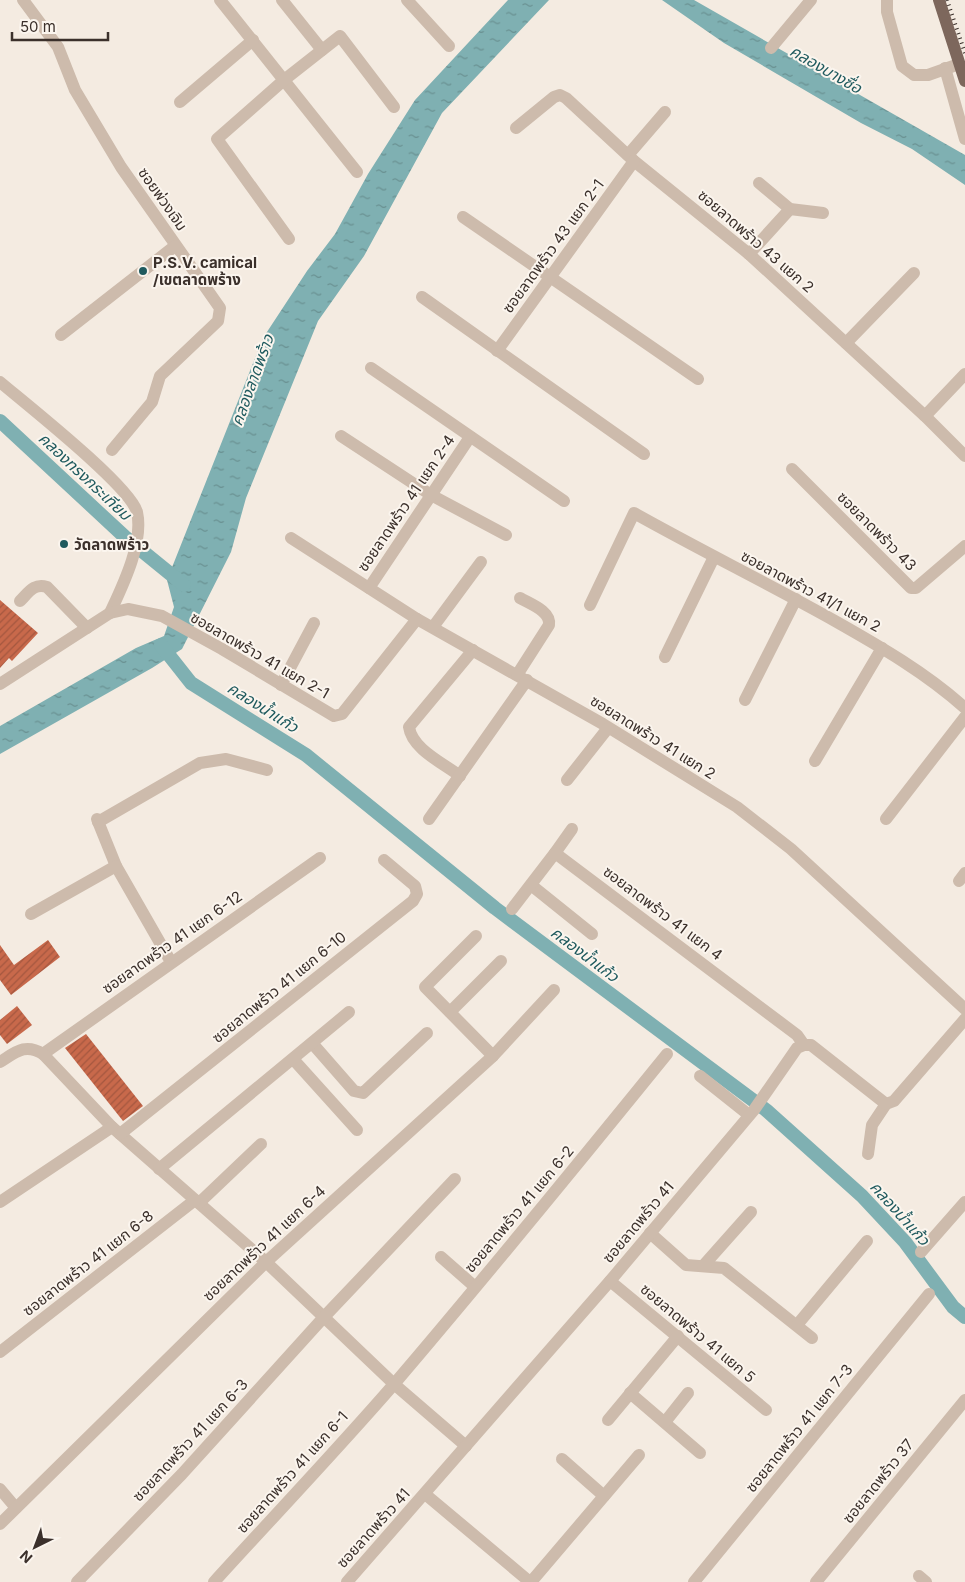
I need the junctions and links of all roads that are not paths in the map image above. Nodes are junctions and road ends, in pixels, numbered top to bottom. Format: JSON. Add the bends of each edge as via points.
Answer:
{"nodes":[{"id":1,"x":23,"y":0,"type":"edge"},
{"id":2,"x":220,"y":0,"type":"edge"},
{"id":3,"x":282,"y":0,"type":"edge"},
{"id":4,"x":407,"y":0,"type":"edge"},
{"id":5,"x":811,"y":0,"type":"edge"},
{"id":6,"x":887,"y":0,"type":"edge"},
{"id":7,"x":939,"y":0,"type":"edge"},
{"id":8,"x":253,"y":40,"type":"junction"},
{"id":9,"x":449,"y":46,"type":"dead end"},
{"id":10,"x":771,"y":48,"type":"dead end"},
{"id":11,"x":322,"y":50,"type":"junction"},
{"id":12,"x":959,"y":64,"type":"junction"},
{"id":13,"x":945,"y":68,"type":"junction"},
{"id":14,"x":284,"y":80,"type":"junction"},
{"id":15,"x":965,"y":81,"type":"edge"},
{"id":16,"x":180,"y":102,"type":"dead end"},
{"id":17,"x":394,"y":107,"type":"dead end"},
{"id":18,"x":665,"y":112,"type":"dead end"},
{"id":19,"x":516,"y":128,"type":"dead end"},
{"id":20,"x":965,"y":139,"type":"edge"},
{"id":21,"x":631,"y":158,"type":"junction"},
{"id":22,"x":357,"y":172,"type":"dead end"},
{"id":23,"x":759,"y":183,"type":"dead end"},
{"id":24,"x":790,"y":209,"type":"junction"},
{"id":25,"x":823,"y":213,"type":"dead end"},
{"id":26,"x":463,"y":217,"type":"dead end"},
{"id":27,"x":289,"y":239,"type":"dead end"},
{"id":28,"x":175,"y":246,"type":"junction"},
{"id":29,"x":750,"y":254,"type":"junction"},
{"id":30,"x":914,"y":273,"type":"dead end"},
{"id":31,"x":552,"y":277,"type":"junction"},
{"id":32,"x":422,"y":297,"type":"dead end"},
{"id":33,"x":61,"y":335,"type":"dead end"},
{"id":34,"x":846,"y":343,"type":"junction"},
{"id":35,"x":498,"y":351,"type":"junction"},
{"id":36,"x":371,"y":368,"type":"dead end"},
{"id":37,"x":965,"y":374,"type":"edge"},
{"id":38,"x":698,"y":379,"type":"dead end"},
{"id":39,"x":0,"y":382,"type":"edge"},
{"id":40,"x":925,"y":416,"type":"junction"},
{"id":41,"x":342,"y":436,"type":"dead end"},
{"id":42,"x":470,"y":437,"type":"junction"},
{"id":43,"x":112,"y":450,"type":"dead end"},
{"id":44,"x":644,"y":454,"type":"dead end"},
{"id":45,"x":965,"y":456,"type":"edge"},
{"id":46,"x":792,"y":469,"type":"dead end"},
{"id":47,"x":432,"y":496,"type":"junction"},
{"id":48,"x":564,"y":501,"type":"dead end"},
{"id":49,"x":506,"y":535,"type":"dead end"},
{"id":50,"x":291,"y":538,"type":"dead end"},
{"id":51,"x":965,"y":546,"type":"edge"},
{"id":52,"x":714,"y":558,"type":"junction"},
{"id":53,"x":481,"y":562,"type":"dead end"},
{"id":54,"x":368,"y":588,"type":"junction"},
{"id":55,"x":520,"y":598,"type":"dead end"},
{"id":56,"x":796,"y":599,"type":"junction"},
{"id":57,"x":20,"y":601,"type":"dead end"},
{"id":58,"x":590,"y":605,"type":"dead end"},
{"id":59,"x":110,"y":613,"type":"junction"},
{"id":60,"x":417,"y":619,"type":"junction"},
{"id":61,"x":314,"y":623,"type":"dead end"},
{"id":62,"x":87,"y":628,"type":"junction"},
{"id":63,"x":433,"y":628,"type":"junction"},
{"id":64,"x":882,"y":648,"type":"junction"},
{"id":65,"x":473,"y":650,"type":"junction"},
{"id":66,"x":665,"y":657,"type":"dead end"},
{"id":67,"x":522,"y":678,"type":"junction"},
{"id":68,"x":0,"y":684,"type":"edge"},
{"id":69,"x":281,"y":685,"type":"junction"},
{"id":70,"x":745,"y":700,"type":"dead end"},
{"id":71,"x":965,"y":708,"type":"edge"},
{"id":72,"x":965,"y":717,"type":"edge"},
{"id":73,"x":608,"y":728,"type":"junction"},
{"id":74,"x":816,"y":760,"type":"dead end"},
{"id":75,"x":267,"y":770,"type":"dead end"},
{"id":76,"x":460,"y":776,"type":"junction"},
{"id":77,"x":567,"y":780,"type":"dead end"},
{"id":78,"x":429,"y":819,"type":"dead end"},
{"id":79,"x":886,"y":819,"type":"dead end"},
{"id":80,"x":572,"y":829,"type":"dead end"},
{"id":81,"x":555,"y":853,"type":"junction"},
{"id":82,"x":320,"y":858,"type":"dead end"},
{"id":83,"x":384,"y":860,"type":"dead end"},
{"id":84,"x":116,"y":866,"type":"junction"},
{"id":85,"x":531,"y":885,"type":"junction"},
{"id":86,"x":512,"y":909,"type":"dead end"},
{"id":87,"x":32,"y":914,"type":"dead end"},
{"id":88,"x":592,"y":934,"type":"dead end"},
{"id":89,"x":476,"y":936,"type":"dead end"},
{"id":90,"x":501,"y":961,"type":"dead end"},
{"id":91,"x":171,"y":962,"type":"junction"},
{"id":92,"x":554,"y":990,"type":"dead end"},
{"id":93,"x":965,"y":1009,"type":"edge"},
{"id":94,"x":349,"y":1012,"type":"dead end"},
{"id":95,"x":450,"y":1012,"type":"junction"},
{"id":96,"x":965,"y":1019,"type":"edge"},
{"id":97,"x":427,"y":1033,"type":"dead end"},
{"id":98,"x":312,"y":1043,"type":"junction"},
{"id":99,"x":804,"y":1045,"type":"junction"},
{"id":100,"x":44,"y":1054,"type":"junction"},
{"id":101,"x":667,"y":1054,"type":"dead end"},
{"id":102,"x":493,"y":1056,"type":"junction"},
{"id":103,"x":293,"y":1060,"type":"junction"},
{"id":104,"x":0,"y":1062,"type":"edge"},
{"id":105,"x":700,"y":1076,"type":"dead end"},
{"id":106,"x":886,"y":1104,"type":"junction"},
{"id":107,"x":751,"y":1112,"type":"junction"},
{"id":108,"x":357,"y":1130,"type":"dead end"},
{"id":109,"x":116,"y":1131,"type":"junction"},
{"id":110,"x":261,"y":1144,"type":"dead end"},
{"id":111,"x":868,"y":1154,"type":"dead end"},
{"id":112,"x":160,"y":1169,"type":"junction"},
{"id":113,"x":455,"y":1179,"type":"dead end"},
{"id":114,"x":0,"y":1202,"type":"edge"},
{"id":115,"x":197,"y":1202,"type":"junction"},
{"id":116,"x":965,"y":1202,"type":"edge"},
{"id":117,"x":751,"y":1212,"type":"dead end"},
{"id":118,"x":650,"y":1233,"type":"junction"},
{"id":119,"x":867,"y":1241,"type":"dead end"},
{"id":120,"x":921,"y":1252,"type":"dead end"},
{"id":121,"x":441,"y":1257,"type":"dead end"},
{"id":122,"x":266,"y":1262,"type":"junction"},
{"id":123,"x":703,"y":1266,"type":"junction"},
{"id":124,"x":610,"y":1281,"type":"junction"},
{"id":125,"x":474,"y":1286,"type":"junction"},
{"id":126,"x":929,"y":1294,"type":"dead end"},
{"id":127,"x":324,"y":1317,"type":"junction"},
{"id":128,"x":797,"y":1325,"type":"junction"},
{"id":129,"x":678,"y":1336,"type":"junction"},
{"id":130,"x":812,"y":1338,"type":"dead end"},
{"id":131,"x":0,"y":1352,"type":"edge"},
{"id":132,"x":394,"y":1384,"type":"junction"},
{"id":133,"x":630,"y":1393,"type":"junction"},
{"id":134,"x":688,"y":1393,"type":"dead end"},
{"id":135,"x":965,"y":1400,"type":"edge"},
{"id":136,"x":766,"y":1410,"type":"dead end"},
{"id":137,"x":608,"y":1420,"type":"dead end"},
{"id":138,"x":665,"y":1422,"type":"junction"},
{"id":139,"x":466,"y":1446,"type":"junction"},
{"id":140,"x":700,"y":1453,"type":"dead end"},
{"id":141,"x":639,"y":1455,"type":"dead end"},
{"id":142,"x":562,"y":1458,"type":"dead end"},
{"id":143,"x":0,"y":1489,"type":"edge"},
{"id":144,"x":424,"y":1494,"type":"junction"},
{"id":145,"x":604,"y":1496,"type":"junction"},
{"id":146,"x":16,"y":1508,"type":"junction"},
{"id":147,"x":0,"y":1524,"type":"edge"},
{"id":148,"x":525,"y":1580,"type":"edge"},
{"id":149,"x":78,"y":1582,"type":"edge"},
{"id":150,"x":214,"y":1582,"type":"edge"},
{"id":151,"x":347,"y":1582,"type":"edge"},
{"id":152,"x":694,"y":1582,"type":"edge"},
{"id":153,"x":816,"y":1582,"type":"edge"}],
"edges":[{"from":1,"to":28,"type":"street","name":"ซอยพ่วงเจิม","via":[[58,47],[75,90],[121,168]]},
{"from":2,"to":8,"type":"street"},
{"from":3,"to":11,"type":"street"},
{"from":4,"to":9,"type":"street"},
{"from":5,"to":10,"type":"street"},
{"from":6,"to":13,"type":"street","via":[[887,12],[902,66],[914,75],[928,75]]},
{"from":7,"to":12,"type":"main road"},
{"from":8,"to":14,"type":"street"},
{"from":8,"to":16,"type":"street"},
{"from":11,"to":14,"type":"street"},
{"from":11,"to":17,"type":"street","via":[[340,36]]},
{"from":12,"to":13,"type":"street"},
{"from":12,"to":15,"type":"main road"},
{"from":13,"to":20,"type":"street"},
{"from":14,"to":22,"type":"street"},
{"from":14,"to":27,"type":"street","via":[[217,139]]},
{"from":18,"to":21,"type":"street","name":"ซอยลาดพร้าว 43 แยก 2-1"},
{"from":19,"to":21,"type":"street","name":"ซอยลาดพร้าว 43 แยก 2","via":[[554,96],[560,95]]},
{"from":21,"to":29,"type":"street","name":"ซอยลาดพร้าว 43 แยก 2"},
{"from":21,"to":31,"type":"street","name":"ซอยลาดพร้าว 43 แยก 2-1"},
{"from":23,"to":24,"type":"street"},
{"from":24,"to":25,"type":"street"},
{"from":24,"to":29,"type":"street"},
{"from":26,"to":31,"type":"street"},
{"from":28,"to":33,"type":"street"},
{"from":28,"to":43,"type":"street","name":"ซอยพ่วงเจิม","via":[[220,308],[220,316],[160,376],[152,402]]},
{"from":29,"to":34,"type":"street","name":"ซอยลาดพร้าว 43 แยก 2"},
{"from":30,"to":34,"type":"street"},
{"from":31,"to":35,"type":"street","name":"ซอยลาดพร้าว 43 แยก 2-1"},
{"from":31,"to":38,"type":"street"},
{"from":32,"to":35,"type":"street"},
{"from":34,"to":40,"type":"street","name":"ซอยลาดพร้าว 43 แยก 2"},
{"from":35,"to":44,"type":"street"},
{"from":36,"to":42,"type":"street"},
{"from":37,"to":40,"type":"street"},
{"from":39,"to":59,"type":"street","via":[[98,466],[124,492],[137,511],[136,541],[126,578]]},
{"from":40,"to":45,"type":"street","name":"ซอยลาดพร้าว 43 แยก 2"},
{"from":41,"to":47,"type":"street"},
{"from":42,"to":47,"type":"street","name":"ซอยลาดพร้าว 41 แยก 2-4"},
{"from":42,"to":48,"type":"street"},
{"from":46,"to":51,"type":"street","name":"ซอยลาดพร้าว 43","via":[[911,588],[916,588]]},
{"from":47,"to":49,"type":"street"},
{"from":47,"to":54,"type":"street","name":"ซอยลาดพร้าว 41 แยก 2-4"},
{"from":50,"to":54,"type":"street","name":"ซอยลาดพร้าว 41 แยก 2"},
{"from":52,"to":56,"type":"street","name":"ซอยลาดพร้าว 41/1 แยก 2"},
{"from":52,"to":58,"type":"street","name":"ซอยลาดพร้าว 41/1 แยก 2","via":[[634,513]]},
{"from":52,"to":66,"type":"street"},
{"from":53,"to":63,"type":"street"},
{"from":54,"to":60,"type":"street","name":"ซอยลาดพร้าว 41 แยก 2"},
{"from":55,"to":67,"type":"street","via":[[547,614],[550,620]]},
{"from":56,"to":64,"type":"street","name":"ซอยลาดพร้าว 41/1 แยก 2"},
{"from":56,"to":70,"type":"street"},
{"from":57,"to":62,"type":"street","via":[[35,587],[47,587]]},
{"from":59,"to":62,"type":"street"},
{"from":59,"to":69,"type":"street","name":"ซอยลาดพร้าว 41 แยก 2-1","via":[[128,609],[162,616]]},
{"from":60,"to":63,"type":"street","name":"ซอยลาดพร้าว 41 แยก 2"},
{"from":60,"to":69,"type":"street","name":"ซอยลาดพร้าว 41 แยก 2-1","via":[[342,714],[334,716],[327,713]]},
{"from":61,"to":69,"type":"street"},
{"from":62,"to":68,"type":"street"},
{"from":63,"to":65,"type":"street","name":"ซอยลาดพร้าว 41 แยก 2"},
{"from":64,"to":71,"type":"street","name":"ซอยลาดพร้าว 41/1 แยก 2","via":[[937,683]]},
{"from":64,"to":74,"type":"street"},
{"from":65,"to":67,"type":"street","name":"ซอยลาดพร้าว 41 แยก 2"},
{"from":65,"to":76,"type":"street","via":[[409,727],[410,736],[417,744]]},
{"from":67,"to":73,"type":"street","name":"ซอยลาดพร้าว 41 แยก 2"},
{"from":67,"to":76,"type":"street"},
{"from":72,"to":79,"type":"street"},
{"from":73,"to":77,"type":"street"},
{"from":73,"to":93,"type":"street","name":"ซอยลาดพร้าว 41 แยก 2","via":[[736,807],[790,849]]},
{"from":75,"to":84,"type":"street","via":[[226,759],[200,763],[97,821]]},
{"from":76,"to":78,"type":"street"},
{"from":80,"to":81,"type":"street"},
{"from":81,"to":85,"type":"street"},
{"from":81,"to":99,"type":"street","name":"ซอยลาดพร้าว 41 แยก 4","via":[[797,1035]]},
{"from":82,"to":91,"type":"street","name":"ซอยลาดพร้าว 41 แยก 6-12"},
{"from":83,"to":109,"type":"street","name":"ซอยลาดพร้าว 41 แยก 6-10","via":[[415,886],[417,894],[413,901]]},
{"from":84,"to":87,"type":"street"},
{"from":84,"to":91,"type":"street"},
{"from":85,"to":86,"type":"street"},
{"from":85,"to":88,"type":"street"},
{"from":89,"to":95,"type":"street","via":[[425,987]]},
{"from":90,"to":95,"type":"street"},
{"from":91,"to":100,"type":"street","name":"ซอยลาดพร้าว 41 แยก 6-12"},
{"from":92,"to":102,"type":"street","name":"ซอยลาดพร้าว 41 แยก 6-4"},
{"from":94,"to":98,"type":"street"},
{"from":95,"to":102,"type":"street"},
{"from":96,"to":106,"type":"street","via":[[894,1101]]},
{"from":97,"to":98,"type":"street","via":[[359,1094]]},
{"from":98,"to":103,"type":"street"},
{"from":99,"to":106,"type":"street","via":[[816,1048]]},
{"from":99,"to":107,"type":"street","name":"ซอยลาดพร้าว 41","via":[[797,1048]]},
{"from":100,"to":104,"type":"street","via":[[35,1049],[21,1048]]},
{"from":100,"to":109,"type":"street"},
{"from":101,"to":125,"type":"street","name":"ซอยลาดพร้าว 41 แยก 6-2"},
{"from":102,"to":122,"type":"street","name":"ซอยลาดพร้าว 41 แยก 6-4"},
{"from":103,"to":108,"type":"street"},
{"from":103,"to":112,"type":"street"},
{"from":105,"to":107,"type":"street"},
{"from":106,"to":111,"type":"street","via":[[872,1125]]},
{"from":107,"to":118,"type":"street","name":"ซอยลาดพร้าว 41"},
{"from":109,"to":112,"type":"street"},
{"from":109,"to":114,"type":"street"},
{"from":110,"to":115,"type":"street","name":"ซอยลาดพร้าว 41 แยก 6-8"},
{"from":112,"to":115,"type":"street"},
{"from":113,"to":127,"type":"street","name":"ซอยลาดพร้าว 41 แยก 6-3"},
{"from":115,"to":122,"type":"street"},
{"from":115,"to":131,"type":"street","name":"ซอยลาดพร้าว 41 แยก 6-8"},
{"from":116,"to":120,"type":"street"},
{"from":117,"to":123,"type":"street"},
{"from":118,"to":123,"type":"street","via":[[684,1264]]},
{"from":118,"to":124,"type":"street","name":"ซอยลาดพร้าว 41"},
{"from":119,"to":128,"type":"street"},
{"from":121,"to":125,"type":"street"},
{"from":122,"to":127,"type":"street"},
{"from":122,"to":146,"type":"street","name":"ซอยลาดพร้าว 41 แยก 6-4"},
{"from":123,"to":128,"type":"street","via":[[724,1268]]},
{"from":124,"to":129,"type":"street","name":"ซอยลาดพร้าว 41 แยก 5"},
{"from":124,"to":139,"type":"street","name":"ซอยลาดพร้าว 41"},
{"from":125,"to":132,"type":"street","name":"ซอยลาดพร้าว 41 แยก 6-2"},
{"from":126,"to":152,"type":"street","name":"ซอยลาดพร้าว 41 แยก 7-3"},
{"from":127,"to":132,"type":"street"},
{"from":127,"to":149,"type":"street","name":"ซอยลาดพร้าว 41 แยก 6-3","via":[[182,1474]]},
{"from":128,"to":130,"type":"street"},
{"from":129,"to":133,"type":"street"},
{"from":129,"to":136,"type":"street","name":"ซอยลาดพร้าว 41 แยก 5"},
{"from":132,"to":139,"type":"street"},
{"from":132,"to":150,"type":"street","name":"ซอยลาดพร้าว 41 แยก 6-1"},
{"from":133,"to":137,"type":"street"},
{"from":133,"to":138,"type":"street"},
{"from":134,"to":138,"type":"street"},
{"from":135,"to":153,"type":"street","name":"ซอยลาดพร้าว 37"},
{"from":138,"to":140,"type":"street"},
{"from":139,"to":144,"type":"street","name":"ซอยลาดพร้าว 41"},
{"from":141,"to":145,"type":"street"},
{"from":142,"to":145,"type":"street"},
{"from":143,"to":146,"type":"street"},
{"from":144,"to":148,"type":"street"},
{"from":144,"to":151,"type":"street","name":"ซอยลาดพร้าว 41"},
{"from":145,"to":148,"type":"street"},
{"from":146,"to":147,"type":"street","name":"ซอยลาดพร้าว 41 แยก 6-4"}]}
